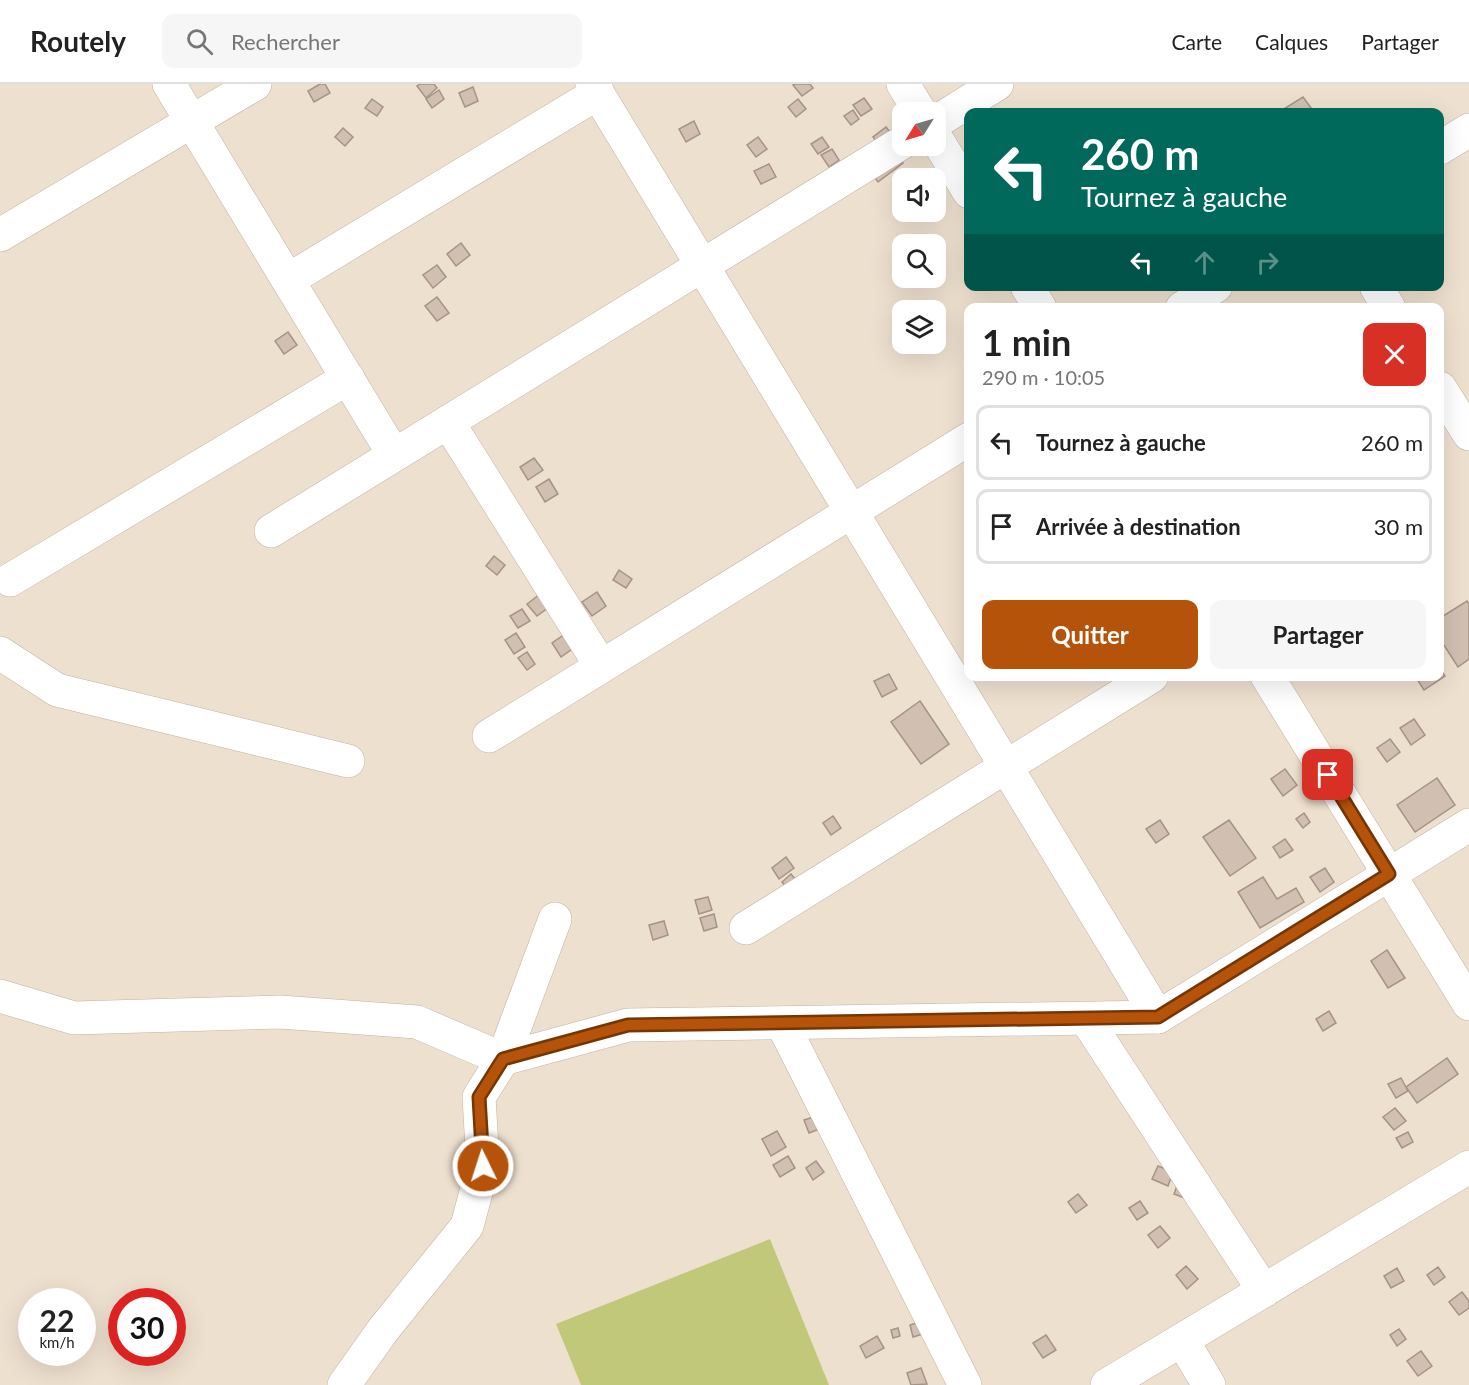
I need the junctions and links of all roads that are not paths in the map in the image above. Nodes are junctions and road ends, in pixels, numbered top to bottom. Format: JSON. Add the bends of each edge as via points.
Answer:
{"nodes":[{"id":1,"x":169,"y":84,"type":"edge"},
{"id":2,"x":255,"y":84,"type":"edge"},
{"id":3,"x":903,"y":84,"type":"edge"},
{"id":4,"x":997,"y":84,"type":"edge"},
{"id":5,"x":595,"y":89,"type":"edge"},
{"id":6,"x":914,"y":102,"type":"edge"},
{"id":7,"x":946,"y":116,"type":"edge"},
{"id":8,"x":192,"y":122,"type":"junction"},
{"id":9,"x":1469,"y":130,"type":"edge"},
{"id":10,"x":1444,"y":146,"type":"edge"},
{"id":11,"x":892,"y":149,"type":"edge"},
{"id":12,"x":946,"y":154,"type":"edge"},
{"id":13,"x":964,"y":184,"type":"edge"},
{"id":14,"x":0,"y":235,"type":"edge"},
{"id":15,"x":702,"y":266,"type":"junction"},
{"id":16,"x":288,"y":280,"type":"junction"},
{"id":17,"x":1208,"y":291,"type":"edge"},
{"id":18,"x":1190,"y":303,"type":"edge"},
{"id":19,"x":348,"y":378,"type":"junction"},
{"id":20,"x":1444,"y":394,"type":"edge"},
{"id":21,"x":448,"y":422,"type":"junction"},
{"id":22,"x":1469,"y":434,"type":"edge"},
{"id":23,"x":964,"y":442,"type":"edge"},
{"id":24,"x":394,"y":455,"type":"junction"},
{"id":25,"x":852,"y":512,"type":"junction"},
{"id":26,"x":271,"y":531,"type":"dead end"},
{"id":27,"x":10,"y":580,"type":"dead end"},
{"id":28,"x":0,"y":653,"type":"edge"},
{"id":29,"x":601,"y":666,"type":"junction"},
{"id":30,"x":1144,"y":681,"type":"edge"},
{"id":31,"x":1271,"y":681,"type":"edge"},
{"id":32,"x":489,"y":736,"type":"dead end"},
{"id":33,"x":348,"y":761,"type":"dead end"},
{"id":34,"x":1006,"y":767,"type":"junction"},
{"id":35,"x":1469,"y":825,"type":"edge"},
{"id":36,"x":1389,"y":874,"type":"junction"},
{"id":37,"x":555,"y":919,"type":"dead end"},
{"id":38,"x":746,"y":928,"type":"dead end"},
{"id":39,"x":0,"y":996,"type":"edge"},
{"id":40,"x":1469,"y":1004,"type":"edge"},
{"id":41,"x":1158,"y":1017,"type":"junction"},
{"id":42,"x":74,"y":1018,"type":"junction"},
{"id":43,"x":1086,"y":1019,"type":"junction"},
{"id":44,"x":0,"y":1020,"type":"edge"},
{"id":45,"x":782,"y":1023,"type":"junction"},
{"id":46,"x":503,"y":1059,"type":"junction"},
{"id":47,"x":1469,"y":1167,"type":"edge"},
{"id":48,"x":1264,"y":1291,"type":"junction"},
{"id":49,"x":1182,"y":1340,"type":"junction"},
{"id":50,"x":344,"y":1385,"type":"edge"},
{"id":51,"x":965,"y":1385,"type":"edge"},
{"id":52,"x":1107,"y":1385,"type":"edge"},
{"id":53,"x":1209,"y":1385,"type":"edge"}],
"edges":[{"from":1,"to":8,"type":"street"},
{"from":2,"to":8,"type":"street"},
{"from":3,"to":6,"type":"street"},
{"from":4,"to":7,"type":"street"},
{"from":5,"to":15,"type":"street"},
{"from":5,"to":16,"type":"street"},
{"from":8,"to":14,"type":"street"},
{"from":8,"to":16,"type":"street"},
{"from":9,"to":10,"type":"street"},
{"from":11,"to":15,"type":"street"},
{"from":12,"to":13,"type":"street"},
{"from":15,"to":21,"type":"street"},
{"from":15,"to":25,"type":"street"},
{"from":16,"to":19,"type":"street"},
{"from":17,"to":18,"type":"street"},
{"from":19,"to":24,"type":"street"},
{"from":19,"to":27,"type":"street"},
{"from":20,"to":22,"type":"street"},
{"from":21,"to":24,"type":"street"},
{"from":21,"to":29,"type":"street"},
{"from":23,"to":25,"type":"street"},
{"from":24,"to":26,"type":"street"},
{"from":25,"to":29,"type":"street"},
{"from":25,"to":34,"type":"street"},
{"from":28,"to":33,"type":"street","via":[[57,690]]},
{"from":29,"to":32,"type":"street"},
{"from":30,"to":34,"type":"street"},
{"from":31,"to":36,"type":"street"},
{"from":34,"to":38,"type":"street"},
{"from":34,"to":41,"type":"street"},
{"from":35,"to":36,"type":"street"},
{"from":36,"to":40,"type":"street"},
{"from":36,"to":41,"type":"street"},
{"from":37,"to":46,"type":"street"},
{"from":39,"to":42,"type":"street"},
{"from":41,"to":43,"type":"street"},
{"from":42,"to":44,"type":"street"},
{"from":42,"to":46,"type":"street","via":[[280,1012],[417,1022]]},
{"from":43,"to":45,"type":"street"},
{"from":43,"to":48,"type":"street"},
{"from":45,"to":46,"type":"street","via":[[628,1025]]},
{"from":45,"to":51,"type":"street"},
{"from":46,"to":50,"type":"street","via":[[479,1097],[483,1166],[467,1226]]},
{"from":47,"to":48,"type":"street"},
{"from":48,"to":49,"type":"street"},
{"from":49,"to":52,"type":"street"},
{"from":49,"to":53,"type":"street"}]}
